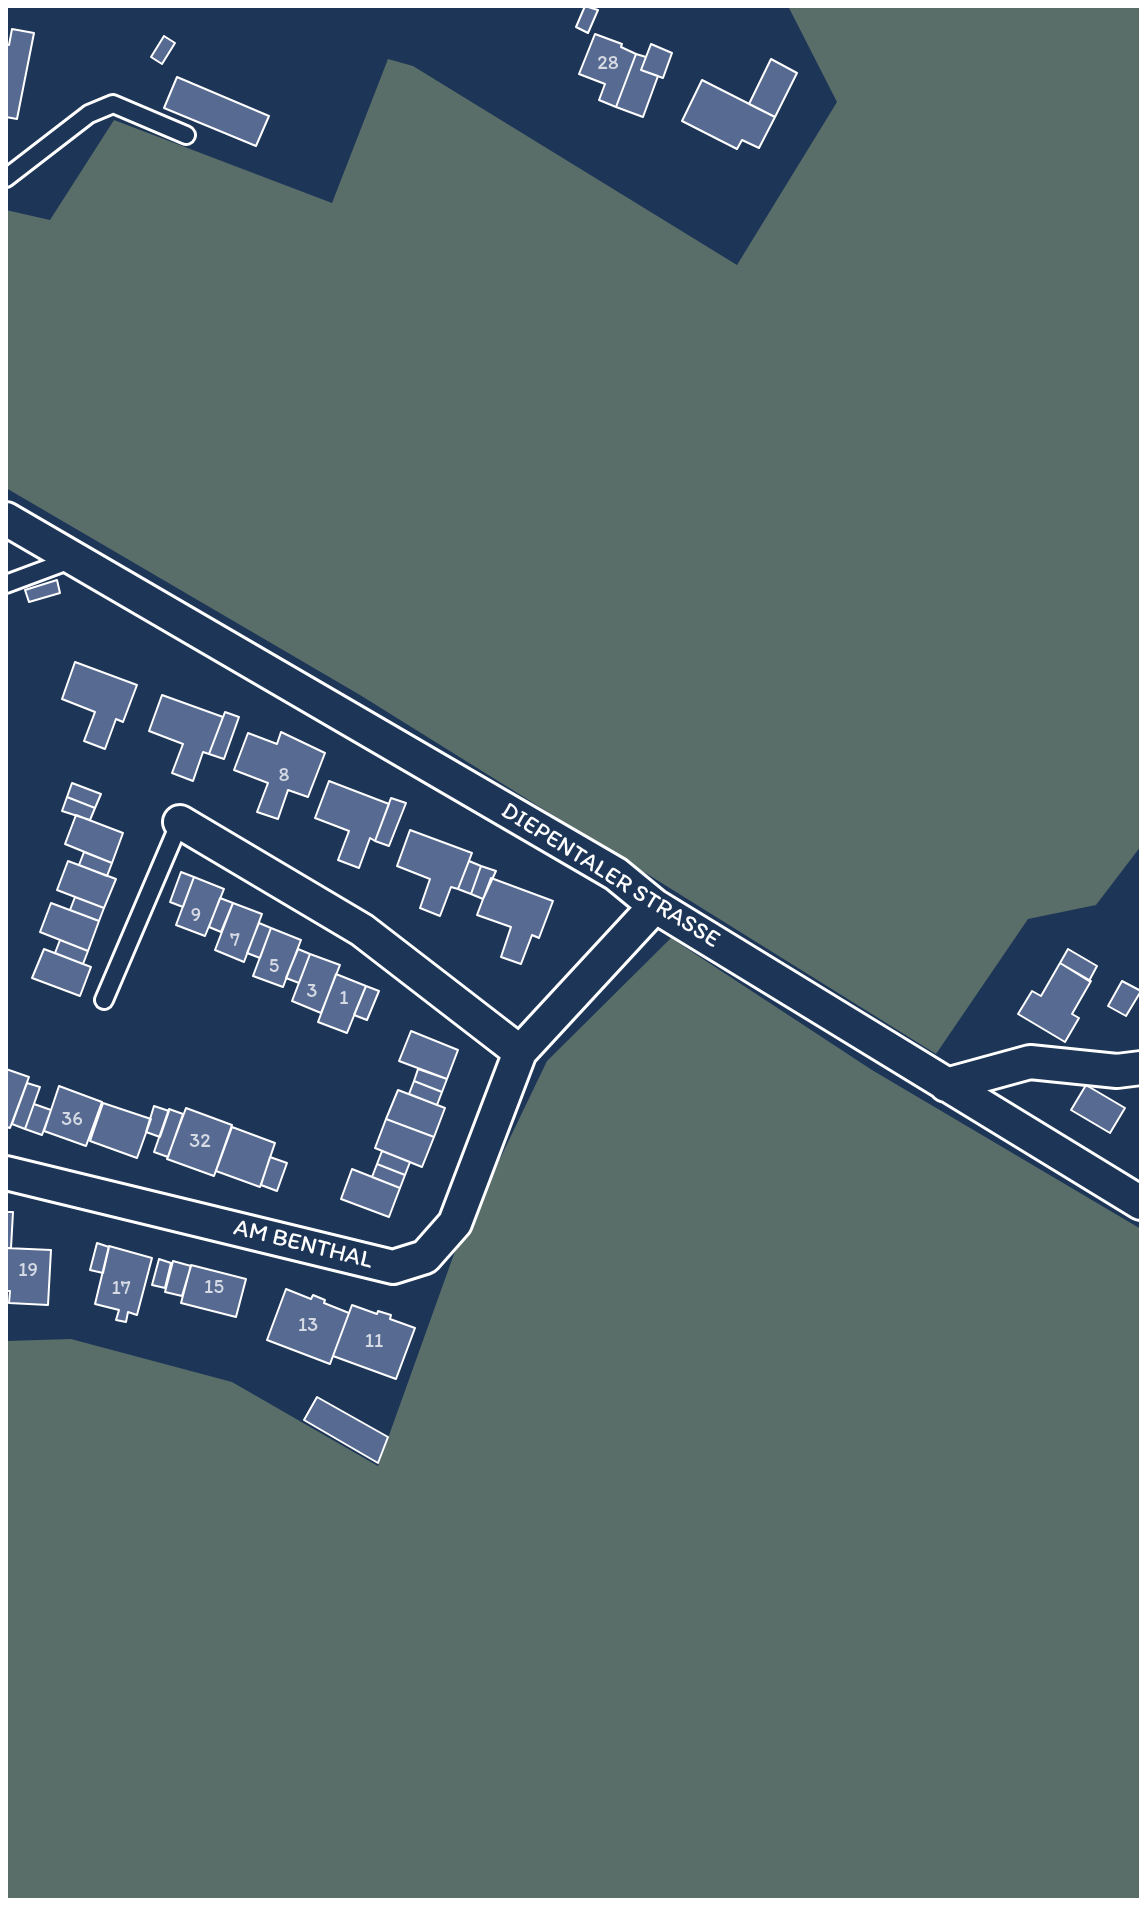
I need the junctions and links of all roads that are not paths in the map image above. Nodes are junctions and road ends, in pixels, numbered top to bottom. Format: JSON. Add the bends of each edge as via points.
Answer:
{"nodes":[{"id":1,"x":186,"y":135,"type":"dead end"},
{"id":2,"x":6,"y":178,"type":"edge"},
{"id":3,"x":6,"y":519,"type":"edge"},
{"id":4,"x":73,"y":559,"type":"junction"},
{"id":5,"x":6,"y":584,"type":"edge"},
{"id":6,"x":180,"y":822,"type":"joint"},
{"id":7,"x":655,"y":906,"type":"junction"},
{"id":8,"x":104,"y":1000,"type":"dead end"},
{"id":9,"x":520,"y":1052,"type":"junction"},
{"id":10,"x":1141,"y":1068,"type":"edge"},
{"id":11,"x":946,"y":1085,"type":"junction"},
{"id":12,"x":6,"y":1173,"type":"edge"},
{"id":13,"x":1141,"y":1203,"type":"edge"}],
"edges":[{"from":1,"to":2,"type":"lane","via":[[113,104],[89,114]]},
{"from":3,"to":4,"type":"street","name":"DIEPENTALER STRASSE"},
{"from":4,"to":5,"type":"lane"},
{"from":4,"to":7,"type":"street","name":"DIEPENTALER STRASSE","via":[[616,874]]},
{"from":6,"to":8,"type":"lane"},
{"from":6,"to":9,"type":"street","via":[[362,930]]},
{"from":7,"to":9,"type":"street","name":"AM BENTHAL"},
{"from":7,"to":11,"type":"street","name":"DIEPENTALER STRASSE"},
{"from":9,"to":12,"type":"street","name":"AM BENTHAL","via":[[455,1223],[425,1257],[393,1267]]},
{"from":10,"to":11,"type":"street","via":[[1117,1071],[1030,1062]]},
{"from":11,"to":13,"type":"street","name":"DIEPENTALER STRASSE"}]}
